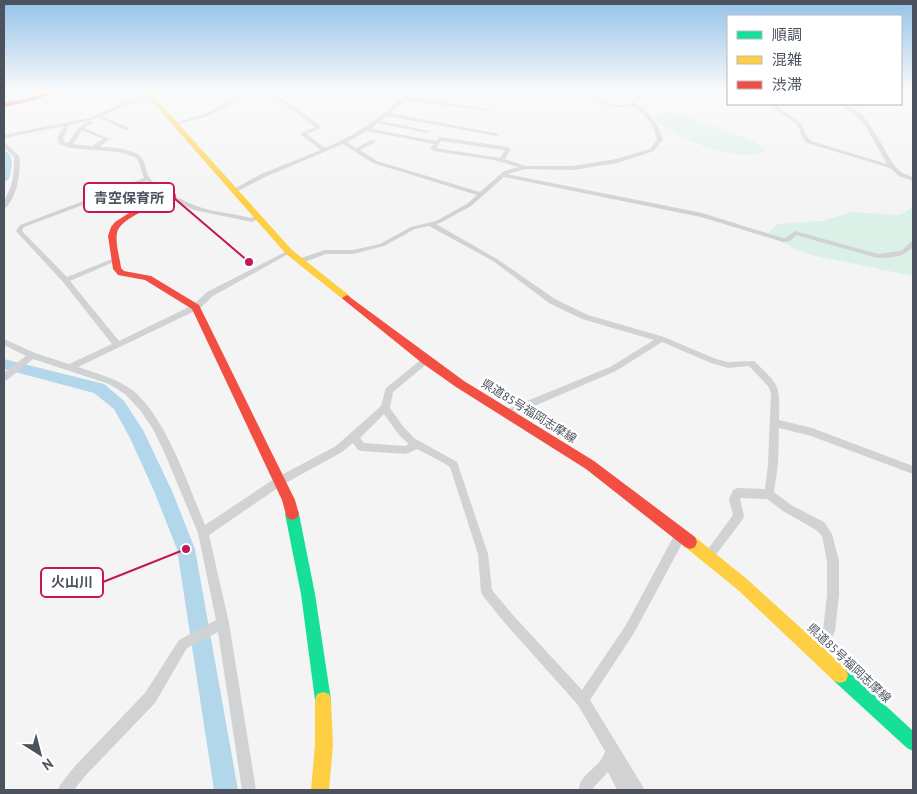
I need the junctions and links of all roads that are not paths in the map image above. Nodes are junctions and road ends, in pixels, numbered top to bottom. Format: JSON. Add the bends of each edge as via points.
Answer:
{"nodes":[{"id":1,"x":55,"y":127,"type":"edge"},
{"id":2,"x":66,"y":127,"type":"edge"},
{"id":3,"x":178,"y":127,"type":"edge"},
{"id":4,"x":317,"y":127,"type":"edge"},
{"id":5,"x":368,"y":127,"type":"edge"},
{"id":6,"x":407,"y":127,"type":"edge"},
{"id":7,"x":458,"y":127,"type":"edge"},
{"id":8,"x":657,"y":127,"type":"edge"},
{"id":9,"x":799,"y":127,"type":"edge"},
{"id":10,"x":872,"y":127,"type":"edge"},
{"id":11,"x":82,"y":128,"type":"joint"},
{"id":12,"x":365,"y":129,"type":"junction"},
{"id":13,"x":427,"y":131,"type":"dead end"},
{"id":14,"x":497,"y":134,"type":"dead end"},
{"id":15,"x":4,"y":136,"type":"edge"},
{"id":16,"x":374,"y":141,"type":"dead end"},
{"id":17,"x":343,"y":142,"type":"junction"},
{"id":18,"x":437,"y":143,"type":"junction"},
{"id":19,"x":4,"y":144,"type":"edge"},
{"id":20,"x":69,"y":146,"type":"junction"},
{"id":21,"x":93,"y":148,"type":"junction"},
{"id":22,"x":325,"y":150,"type":"junction"},
{"id":23,"x":356,"y":150,"type":"junction"},
{"id":24,"x":501,"y":161,"type":"junction"},
{"id":25,"x":524,"y":167,"type":"junction"},
{"id":26,"x":892,"y":167,"type":"junction"},
{"id":27,"x":504,"y":175,"type":"junction"},
{"id":28,"x":147,"y":179,"type":"junction"},
{"id":29,"x":913,"y":180,"type":"edge"},
{"id":30,"x":234,"y":191,"type":"junction"},
{"id":31,"x":481,"y":194,"type":"junction"},
{"id":32,"x":173,"y":196,"type":"junction"},
{"id":33,"x":4,"y":207,"type":"edge"},
{"id":34,"x":248,"y":207,"type":"junction"},
{"id":35,"x":237,"y":216,"type":"junction"},
{"id":36,"x":257,"y":218,"type":"junction"},
{"id":37,"x":430,"y":224,"type":"junction"},
{"id":38,"x":913,"y":243,"type":"edge"},
{"id":39,"x":289,"y":252,"type":"junction"},
{"id":40,"x":114,"y":260,"type":"junction"},
{"id":41,"x":300,"y":261,"type":"junction"},
{"id":42,"x":66,"y":280,"type":"junction"},
{"id":43,"x":196,"y":306,"type":"junction"},
{"id":44,"x":662,"y":339,"type":"junction"},
{"id":45,"x":4,"y":342,"type":"edge"},
{"id":46,"x":118,"y":345,"type":"junction"},
{"id":47,"x":32,"y":355,"type":"junction"},
{"id":48,"x":426,"y":360,"type":"junction"},
{"id":49,"x":70,"y":367,"type":"junction"},
{"id":50,"x":7,"y":374,"type":"edge"},
{"id":51,"x":385,"y":408,"type":"junction"},
{"id":52,"x":508,"y":413,"type":"junction"},
{"id":53,"x":774,"y":423,"type":"junction"},
{"id":54,"x":354,"y":437,"type":"junction"},
{"id":55,"x":416,"y":445,"type":"junction"},
{"id":56,"x":913,"y":470,"type":"edge"},
{"id":57,"x":278,"y":482,"type":"junction"},
{"id":58,"x":769,"y":494,"type":"junction"},
{"id":59,"x":203,"y":533,"type":"junction"},
{"id":60,"x":680,"y":536,"type":"junction"},
{"id":61,"x":708,"y":556,"type":"junction"},
{"id":62,"x":219,"y":625,"type":"junction"},
{"id":63,"x":818,"y":654,"type":"junction"},
{"id":64,"x":583,"y":700,"type":"junction"},
{"id":65,"x":913,"y":742,"type":"edge"},
{"id":66,"x":611,"y":755,"type":"junction"},
{"id":67,"x":65,"y":790,"type":"edge"},
{"id":68,"x":248,"y":790,"type":"edge"},
{"id":69,"x":320,"y":790,"type":"edge"},
{"id":70,"x":586,"y":790,"type":"edge"},
{"id":71,"x":624,"y":790,"type":"edge"},
{"id":72,"x":638,"y":790,"type":"edge"}],
"edges":[{"from":1,"to":15,"type":"street"},
{"from":2,"to":20,"type":"street","via":[[60,138]]},
{"from":3,"to":30,"type":"main road","name":"県道85号福岡志摩線"},
{"from":4,"to":22,"type":"street","via":[[303,134]]},
{"from":5,"to":12,"type":"street"},
{"from":6,"to":13,"type":"street"},
{"from":7,"to":14,"type":"street"},
{"from":8,"to":25,"type":"street","via":[[660,139],[652,150],[617,162]]},
{"from":9,"to":26,"type":"street","via":[[808,142]]},
{"from":10,"to":26,"type":"street"},
{"from":11,"to":20,"type":"street"},
{"from":11,"to":21,"type":"street","via":[[106,139]]},
{"from":12,"to":17,"type":"street"},
{"from":12,"to":18,"type":"street"},
{"from":16,"to":23,"type":"street"},
{"from":17,"to":22,"type":"street"},
{"from":17,"to":23,"type":"street"},
{"from":18,"to":24,"type":"street","via":[[433,149]]},
{"from":18,"to":24,"type":"street","via":[[440,139],[508,149]]},
{"from":19,"to":33,"type":"street","via":[[17,157],[18,169]]},
{"from":20,"to":21,"type":"street"},
{"from":21,"to":28,"type":"street","via":[[123,151],[139,157]]},
{"from":22,"to":30,"type":"street","via":[[262,175]]},
{"from":23,"to":31,"type":"street","via":[[383,165]]},
{"from":24,"to":25,"type":"street"},
{"from":25,"to":27,"type":"street"},
{"from":26,"to":29,"type":"street"},
{"from":27,"to":31,"type":"street"},
{"from":27,"to":38,"type":"street","via":[[702,215],[783,240],[790,239],[795,233],[888,256],[902,253]]},
{"from":28,"to":32,"type":"street"},
{"from":28,"to":42,"type":"street","via":[[21,227],[20,231]]},
{"from":30,"to":34,"type":"main road","name":"県道85号福岡志摩線"},
{"from":31,"to":37,"type":"street","via":[[469,205]]},
{"from":32,"to":35,"type":"street","via":[[194,209]]},
{"from":32,"to":40,"type":"main road","via":[[146,206],[118,224],[112,236]]},
{"from":34,"to":35,"type":"street"},
{"from":34,"to":36,"type":"main road","name":"県道85号福岡志摩線"},
{"from":35,"to":36,"type":"street"},
{"from":36,"to":39,"type":"main road","name":"県道85号福岡志摩線"},
{"from":37,"to":41,"type":"street","via":[[413,228],[382,245],[353,252],[326,252]]},
{"from":37,"to":44,"type":"street","via":[[495,260],[565,308]]},
{"from":39,"to":41,"type":"main road","name":"県道85号福岡志摩線"},
{"from":39,"to":43,"type":"street","via":[[210,294]]},
{"from":40,"to":42,"type":"street"},
{"from":40,"to":43,"type":"main road","via":[[116,269],[121,273],[148,278]]},
{"from":41,"to":48,"type":"main road","name":"県道85号福岡志摩線"},
{"from":42,"to":46,"type":"street"},
{"from":43,"to":46,"type":"street"},
{"from":43,"to":57,"type":"main road"},
{"from":44,"to":52,"type":"street","via":[[613,369]]},
{"from":44,"to":53,"type":"street","via":[[714,362],[728,365],[751,363],[772,384],[775,393]]},
{"from":45,"to":47,"type":"street"},
{"from":46,"to":49,"type":"street"},
{"from":47,"to":49,"type":"street"},
{"from":47,"to":50,"type":"street"},
{"from":48,"to":51,"type":"street","via":[[389,390]]},
{"from":48,"to":52,"type":"main road","name":"県道85号福岡志摩線"},
{"from":49,"to":59,"type":"street","via":[[112,382],[143,407],[170,454]]},
{"from":51,"to":54,"type":"street"},
{"from":51,"to":55,"type":"street","via":[[404,435]]},
{"from":52,"to":60,"type":"main road","name":"県道85号福岡志摩線","via":[[590,465]]},
{"from":53,"to":56,"type":"street","via":[[812,432]]},
{"from":53,"to":58,"type":"street"},
{"from":54,"to":55,"type":"street","via":[[361,447],[406,450]]},
{"from":54,"to":57,"type":"street","via":[[339,449]]},
{"from":55,"to":64,"type":"street","via":[[454,466],[483,554],[487,592]]},
{"from":57,"to":59,"type":"street"},
{"from":57,"to":69,"type":"main road","via":[[288,500],[297,533],[314,633],[324,715]]},
{"from":58,"to":61,"type":"street","via":[[737,493],[734,499],[739,516]]},
{"from":58,"to":63,"type":"street","via":[[820,526],[827,534],[833,561],[833,596],[828,631]]},
{"from":59,"to":62,"type":"street"},
{"from":60,"to":61,"type":"main road","name":"県道85号福岡志摩線"},
{"from":60,"to":64,"type":"street","via":[[630,629]]},
{"from":61,"to":63,"type":"main road","name":"県道85号福岡志摩線"},
{"from":62,"to":67,"type":"street","via":[[183,644],[150,698]]},
{"from":62,"to":68,"type":"street"},
{"from":63,"to":65,"type":"main road","name":"県道85号福岡志摩線"},
{"from":64,"to":66,"type":"street"},
{"from":66,"to":70,"type":"street","via":[[586,785]]},
{"from":66,"to":71,"type":"street"},
{"from":66,"to":72,"type":"street"}]}
